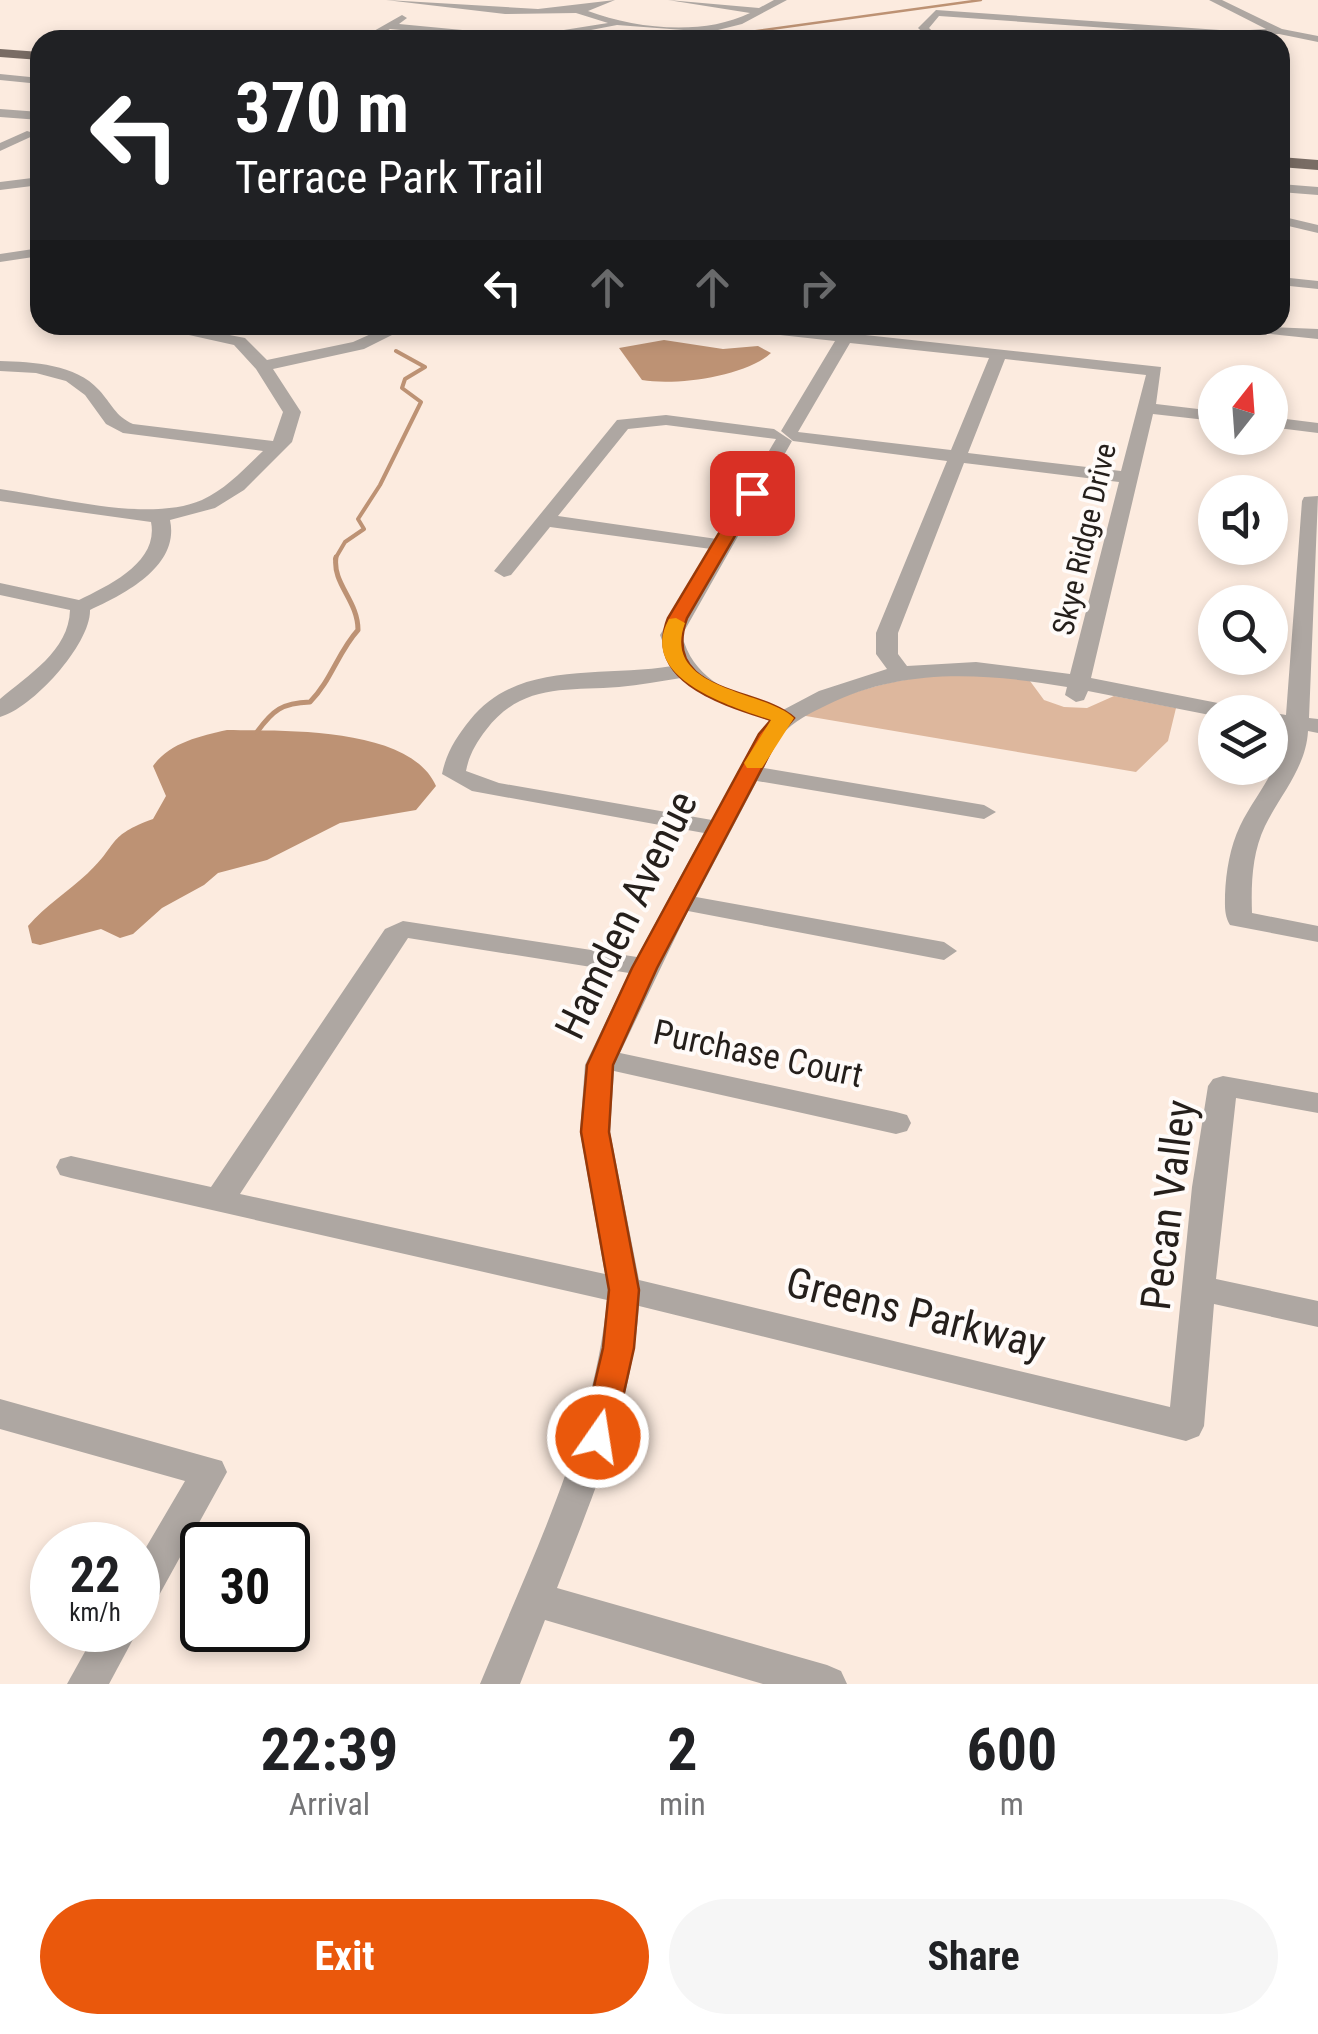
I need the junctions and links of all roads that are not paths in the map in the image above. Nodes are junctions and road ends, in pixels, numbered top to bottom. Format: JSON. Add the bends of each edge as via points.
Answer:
{"nodes":[{"id":1,"x":391,"y":0,"type":"edge"},
{"id":2,"x":610,"y":0,"type":"edge"},
{"id":3,"x":673,"y":0,"type":"edge"},
{"id":4,"x":782,"y":0,"type":"edge"},
{"id":5,"x":1214,"y":0,"type":"edge"},
{"id":6,"x":428,"y":3,"type":"junction"},
{"id":7,"x":760,"y":11,"type":"junction"},
{"id":8,"x":582,"y":12,"type":"junction"},
{"id":9,"x":628,"y":22,"type":"junction"},
{"id":10,"x":388,"y":26,"type":"junction"},
{"id":11,"x":381,"y":30,"type":"edge"},
{"id":12,"x":429,"y":30,"type":"edge"},
{"id":13,"x":577,"y":30,"type":"edge"},
{"id":14,"x":926,"y":30,"type":"edge"},
{"id":15,"x":1176,"y":30,"type":"edge"},
{"id":16,"x":1277,"y":30,"type":"edge"},
{"id":17,"x":1290,"y":33,"type":"edge"},
{"id":18,"x":1318,"y":39,"type":"edge"},
{"id":19,"x":0,"y":53,"type":"edge"},
{"id":20,"x":30,"y":55,"type":"edge"},
{"id":21,"x":0,"y":78,"type":"edge"},
{"id":22,"x":30,"y":80,"type":"edge"},
{"id":23,"x":0,"y":113,"type":"edge"},
{"id":24,"x":30,"y":115,"type":"edge"},
{"id":25,"x":30,"y":135,"type":"edge"},
{"id":26,"x":0,"y":147,"type":"edge"},
{"id":27,"x":1290,"y":163,"type":"edge"},
{"id":28,"x":1318,"y":165,"type":"edge"},
{"id":29,"x":30,"y":182,"type":"edge"},
{"id":30,"x":0,"y":186,"type":"edge"},
{"id":31,"x":1290,"y":189,"type":"edge"},
{"id":32,"x":1318,"y":191,"type":"edge"},
{"id":33,"x":1290,"y":222,"type":"edge"},
{"id":34,"x":1318,"y":229,"type":"edge"},
{"id":35,"x":30,"y":254,"type":"edge"},
{"id":36,"x":0,"y":258,"type":"edge"},
{"id":37,"x":1290,"y":282,"type":"edge"},
{"id":38,"x":1318,"y":285,"type":"edge"},
{"id":39,"x":1290,"y":331,"type":"edge"},
{"id":40,"x":1318,"y":334,"type":"edge"},
{"id":41,"x":206,"y":335,"type":"edge"},
{"id":42,"x":382,"y":335,"type":"edge"},
{"id":43,"x":848,"y":335,"type":"edge"},
{"id":44,"x":876,"y":335,"type":"edge"},
{"id":45,"x":999,"y":354,"type":"junction"},
{"id":46,"x":0,"y":366,"type":"edge"},
{"id":47,"x":263,"y":366,"type":"junction"},
{"id":48,"x":1146,"y":408,"type":"junction"},
{"id":49,"x":1198,"y":414,"type":"edge"},
{"id":50,"x":1288,"y":424,"type":"edge"},
{"id":51,"x":1318,"y":428,"type":"edge"},
{"id":52,"x":786,"y":435,"type":"junction"},
{"id":53,"x":278,"y":447,"type":"junction"},
{"id":54,"x":958,"y":457,"type":"junction"},
{"id":55,"x":1130,"y":478,"type":"junction"},
{"id":56,"x":0,"y":495,"type":"edge"},
{"id":57,"x":1314,"y":502,"type":"edge"},
{"id":58,"x":160,"y":517,"type":"junction"},
{"id":59,"x":544,"y":520,"type":"junction"},
{"id":60,"x":721,"y":546,"type":"junction"},
{"id":61,"x":504,"y":572,"type":"dead end"},
{"id":62,"x":0,"y":589,"type":"edge"},
{"id":63,"x":80,"y":607,"type":"junction"},
{"id":64,"x":683,"y":671,"type":"junction"},
{"id":65,"x":902,"y":674,"type":"junction"},
{"id":66,"x":1078,"y":689,"type":"junction"},
{"id":67,"x":2,"y":705,"type":"edge"},
{"id":68,"x":1198,"y":707,"type":"edge"},
{"id":69,"x":784,"y":718,"type":"junction"},
{"id":70,"x":1308,"y":725,"type":"edge"},
{"id":71,"x":750,"y":773,"type":"junction"},
{"id":72,"x":984,"y":812,"type":"dead end"},
{"id":73,"x":721,"y":829,"type":"junction"},
{"id":74,"x":681,"y":902,"type":"junction"},
{"id":75,"x":1318,"y":934,"type":"edge"},
{"id":76,"x":944,"y":951,"type":"dead end"},
{"id":77,"x":645,"y":968,"type":"junction"},
{"id":78,"x":603,"y":1059,"type":"junction"},
{"id":79,"x":1318,"y":1103,"type":"edge"},
{"id":80,"x":896,"y":1123,"type":"dead end"},
{"id":81,"x":71,"y":1166,"type":"dead end"},
{"id":82,"x":220,"y":1200,"type":"junction"},
{"id":83,"x":1199,"y":1288,"type":"junction"},
{"id":84,"x":624,"y":1290,"type":"junction"},
{"id":85,"x":1318,"y":1314,"type":"edge"},
{"id":86,"x":0,"y":1414,"type":"edge"},
{"id":87,"x":1186,"y":1426,"type":"joint"},
{"id":88,"x":160,"y":1557,"type":"edge"},
{"id":89,"x":533,"y":1599,"type":"junction"},
{"id":90,"x":105,"y":1652,"type":"edge"},
{"id":91,"x":87,"y":1684,"type":"edge"},
{"id":92,"x":500,"y":1684,"type":"edge"},
{"id":93,"x":827,"y":1684,"type":"edge"}],
"edges":[{"from":1,"to":6,"type":"street"},
{"from":2,"to":8,"type":"street"},
{"from":3,"to":7,"type":"street"},
{"from":4,"to":7,"type":"street"},
{"from":5,"to":16,"type":"street"},
{"from":6,"to":8,"type":"street"},
{"from":6,"to":10,"type":"street"},
{"from":7,"to":9,"type":"street","via":[[716,28]]},
{"from":8,"to":9,"type":"street"},
{"from":9,"to":13,"type":"street"},
{"from":10,"to":11,"type":"street"},
{"from":10,"to":12,"type":"street"},
{"from":14,"to":15,"type":"street","via":[[931,16],[959,15]]},
{"from":17,"to":18,"type":"street"},
{"from":19,"to":20,"type":"main road"},
{"from":21,"to":22,"type":"street"},
{"from":23,"to":24,"type":"street"},
{"from":25,"to":26,"type":"street"},
{"from":27,"to":28,"type":"main road"},
{"from":29,"to":30,"type":"street"},
{"from":31,"to":32,"type":"street"},
{"from":33,"to":34,"type":"street"},
{"from":35,"to":36,"type":"street"},
{"from":37,"to":38,"type":"street"},
{"from":39,"to":40,"type":"street"},
{"from":41,"to":47,"type":"street","via":[[239,341]]},
{"from":42,"to":47,"type":"street"},
{"from":43,"to":52,"type":"street"},
{"from":44,"to":45,"type":"street"},
{"from":45,"to":48,"type":"street","name":"Skye Ridge Drive","via":[[1155,371]]},
{"from":45,"to":54,"type":"street"},
{"from":46,"to":53,"type":"street","via":[[72,378],[88,387],[110,421],[128,428]]},
{"from":47,"to":53,"type":"street","via":[[292,412]]},
{"from":48,"to":49,"type":"street"},
{"from":48,"to":55,"type":"street","name":"Skye Ridge Drive"},
{"from":50,"to":51,"type":"street"},
{"from":52,"to":54,"type":"street"},
{"from":52,"to":59,"type":"street","via":[[666,420],[622,424]]},
{"from":52,"to":60,"type":"street"},
{"from":53,"to":58,"type":"street","via":[[221,498]]},
{"from":54,"to":55,"type":"street"},
{"from":54,"to":65,"type":"street","via":[[887,633],[887,654]]},
{"from":55,"to":66,"type":"street","name":"Skye Ridge Drive"},
{"from":56,"to":58,"type":"street"},
{"from":57,"to":70,"type":"street"},
{"from":58,"to":63,"type":"street","via":[[161,540],[136,578]]},
{"from":59,"to":60,"type":"street"},
{"from":59,"to":61,"type":"street"},
{"from":60,"to":64,"type":"street","via":[[672,635]]},
{"from":62,"to":63,"type":"street"},
{"from":63,"to":67,"type":"street","via":[[77,638]]},
{"from":64,"to":69,"type":"street","via":[[732,700]]},
{"from":64,"to":73,"type":"street","via":[[528,686],[498,700],[456,756],[454,774],[499,790]]},
{"from":65,"to":66,"type":"street","via":[[986,669]]},
{"from":65,"to":69,"type":"street","via":[[836,692]]},
{"from":66,"to":68,"type":"street"},
{"from":69,"to":71,"type":"street","name":"Hamden Avenue"},
{"from":70,"to":75,"type":"street","via":[[1255,822],[1237,893],[1240,918]]},
{"from":71,"to":72,"type":"street"},
{"from":71,"to":73,"type":"street","name":"Hamden Avenue"},
{"from":73,"to":74,"type":"street","name":"Hamden Avenue"},
{"from":74,"to":76,"type":"street"},
{"from":74,"to":77,"type":"street","name":"Hamden Avenue"},
{"from":77,"to":78,"type":"street","name":"Hamden Avenue"},
{"from":77,"to":82,"type":"street","via":[[403,929]]},
{"from":78,"to":80,"type":"street","name":"Purchase Court"},
{"from":78,"to":84,"type":"street","name":"Hamden Avenue","via":[[595,1132]]},
{"from":79,"to":83,"type":"street","name":"Pecan Valley","via":[[1223,1086]]},
{"from":81,"to":82,"type":"street","name":"Greens Parkway"},
{"from":82,"to":84,"type":"street","name":"Greens Parkway"},
{"from":83,"to":85,"type":"street"},
{"from":83,"to":87,"type":"street","name":"Pecan Valley"},
{"from":84,"to":87,"type":"street","name":"Greens Parkway"},
{"from":84,"to":89,"type":"street","name":"Hamden Avenue","via":[[619,1348],[598,1437]]},
{"from":86,"to":88,"type":"street","via":[[208,1472]]},
{"from":89,"to":92,"type":"street","name":"Hamden Avenue"},
{"from":89,"to":93,"type":"street"},
{"from":90,"to":91,"type":"street"}]}
